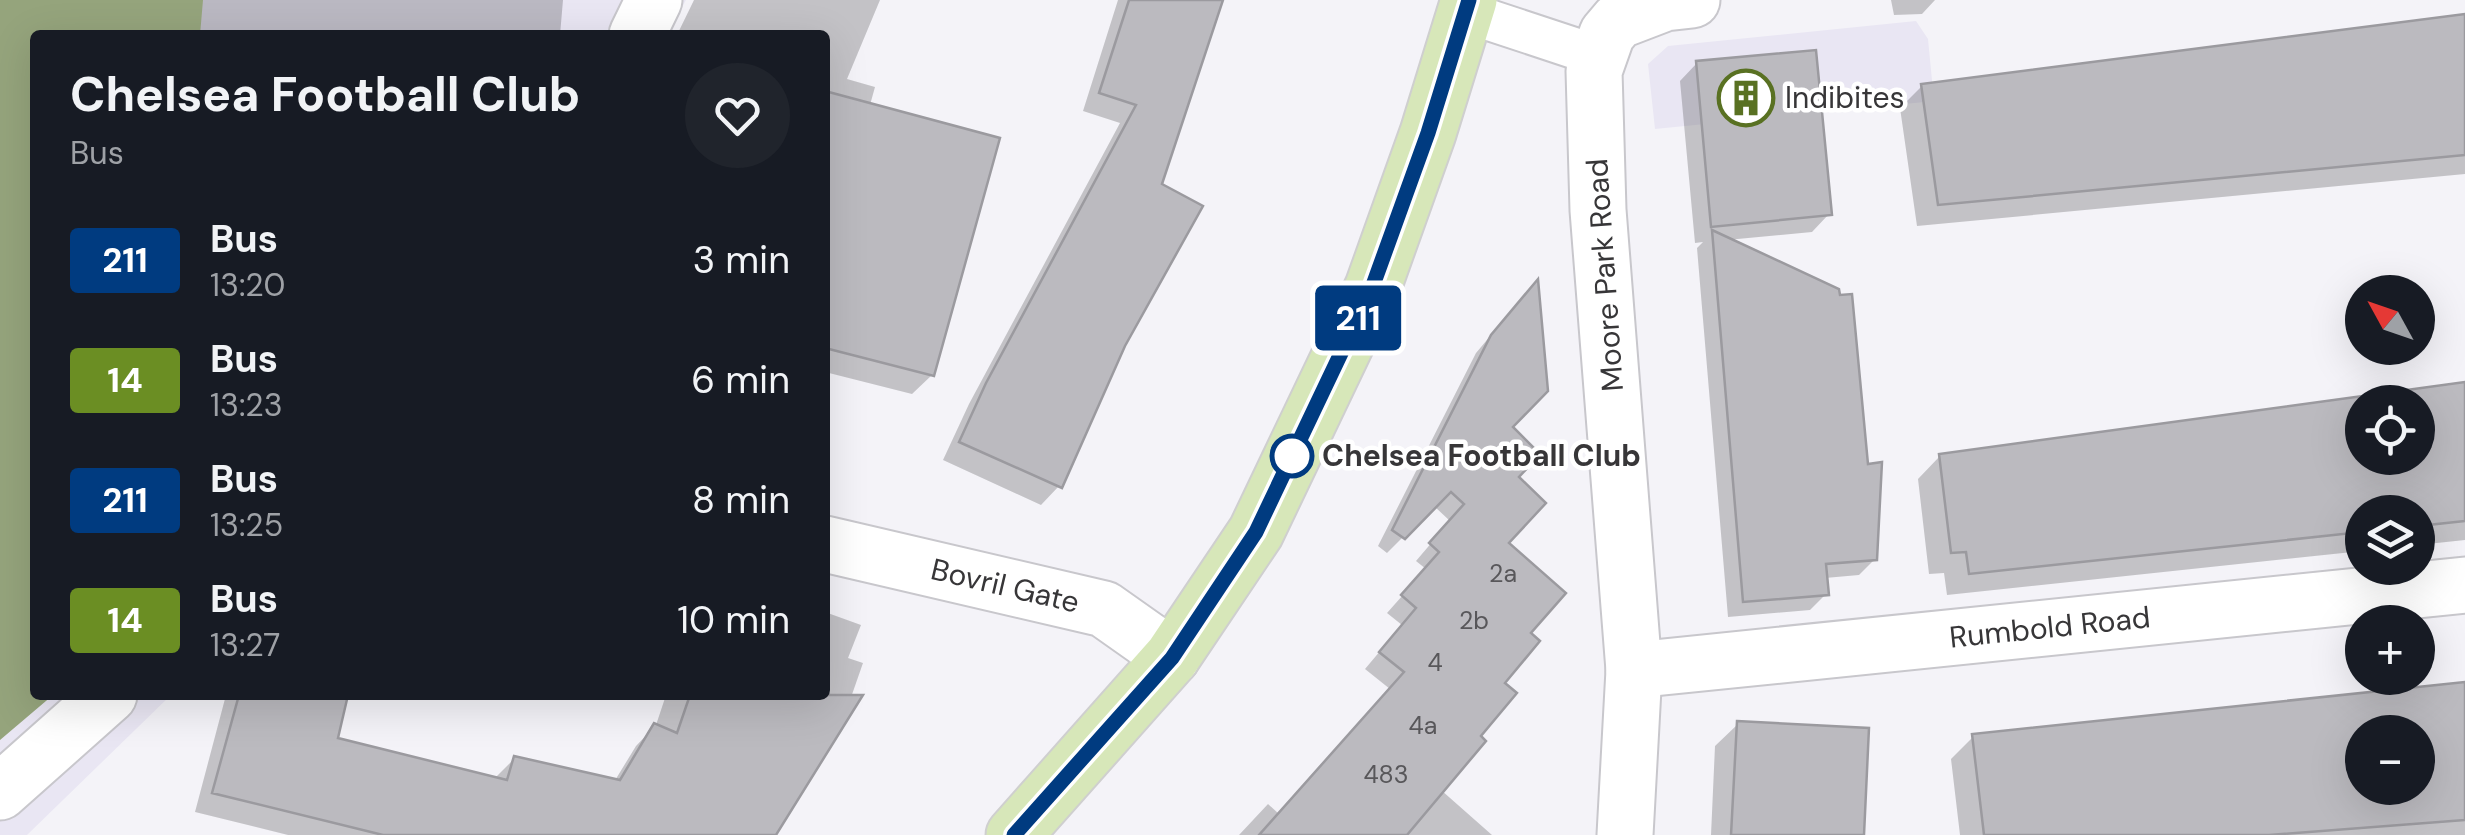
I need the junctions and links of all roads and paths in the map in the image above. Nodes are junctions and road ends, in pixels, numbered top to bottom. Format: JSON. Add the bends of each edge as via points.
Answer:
{"nodes":[{"id":1,"x":654,"y":0,"type":"edge"},
{"id":2,"x":1692,"y":0,"type":"edge"},
{"id":3,"x":1467,"y":6,"type":"edge"},
{"id":4,"x":639,"y":30,"type":"edge"},
{"id":5,"x":1608,"y":38,"type":"junction"},
{"id":6,"x":830,"y":545,"type":"edge"},
{"id":7,"x":2465,"y":584,"type":"edge"},
{"id":8,"x":1172,"y":658,"type":"junction"},
{"id":9,"x":1634,"y":670,"type":"junction"},
{"id":10,"x":103,"y":700,"type":"edge"},
{"id":11,"x":0,"y":792,"type":"edge"},
{"id":12,"x":1014,"y":835,"type":"edge"},
{"id":13,"x":1625,"y":835,"type":"edge"}],
"edges":[{"from":1,"to":4,"type":"street"},
{"from":2,"to":5,"type":"street","via":[[1666,3]]},
{"from":3,"to":5,"type":"lane"},
{"from":3,"to":8,"type":"main road","via":[[1372,288],[1256,532]]},
{"from":5,"to":9,"type":"street","name":"Moore Park Road","via":[[1594,71],[1598,210]]},
{"from":6,"to":8,"type":"street","name":"Bovril Gate","via":[[1104,609]]},
{"from":7,"to":9,"type":"street","name":"Rumbold Road"},
{"from":8,"to":12,"type":"main road"},
{"from":9,"to":13,"type":"street","name":"Moore Park Road"},
{"from":10,"to":11,"type":"street"}]}
